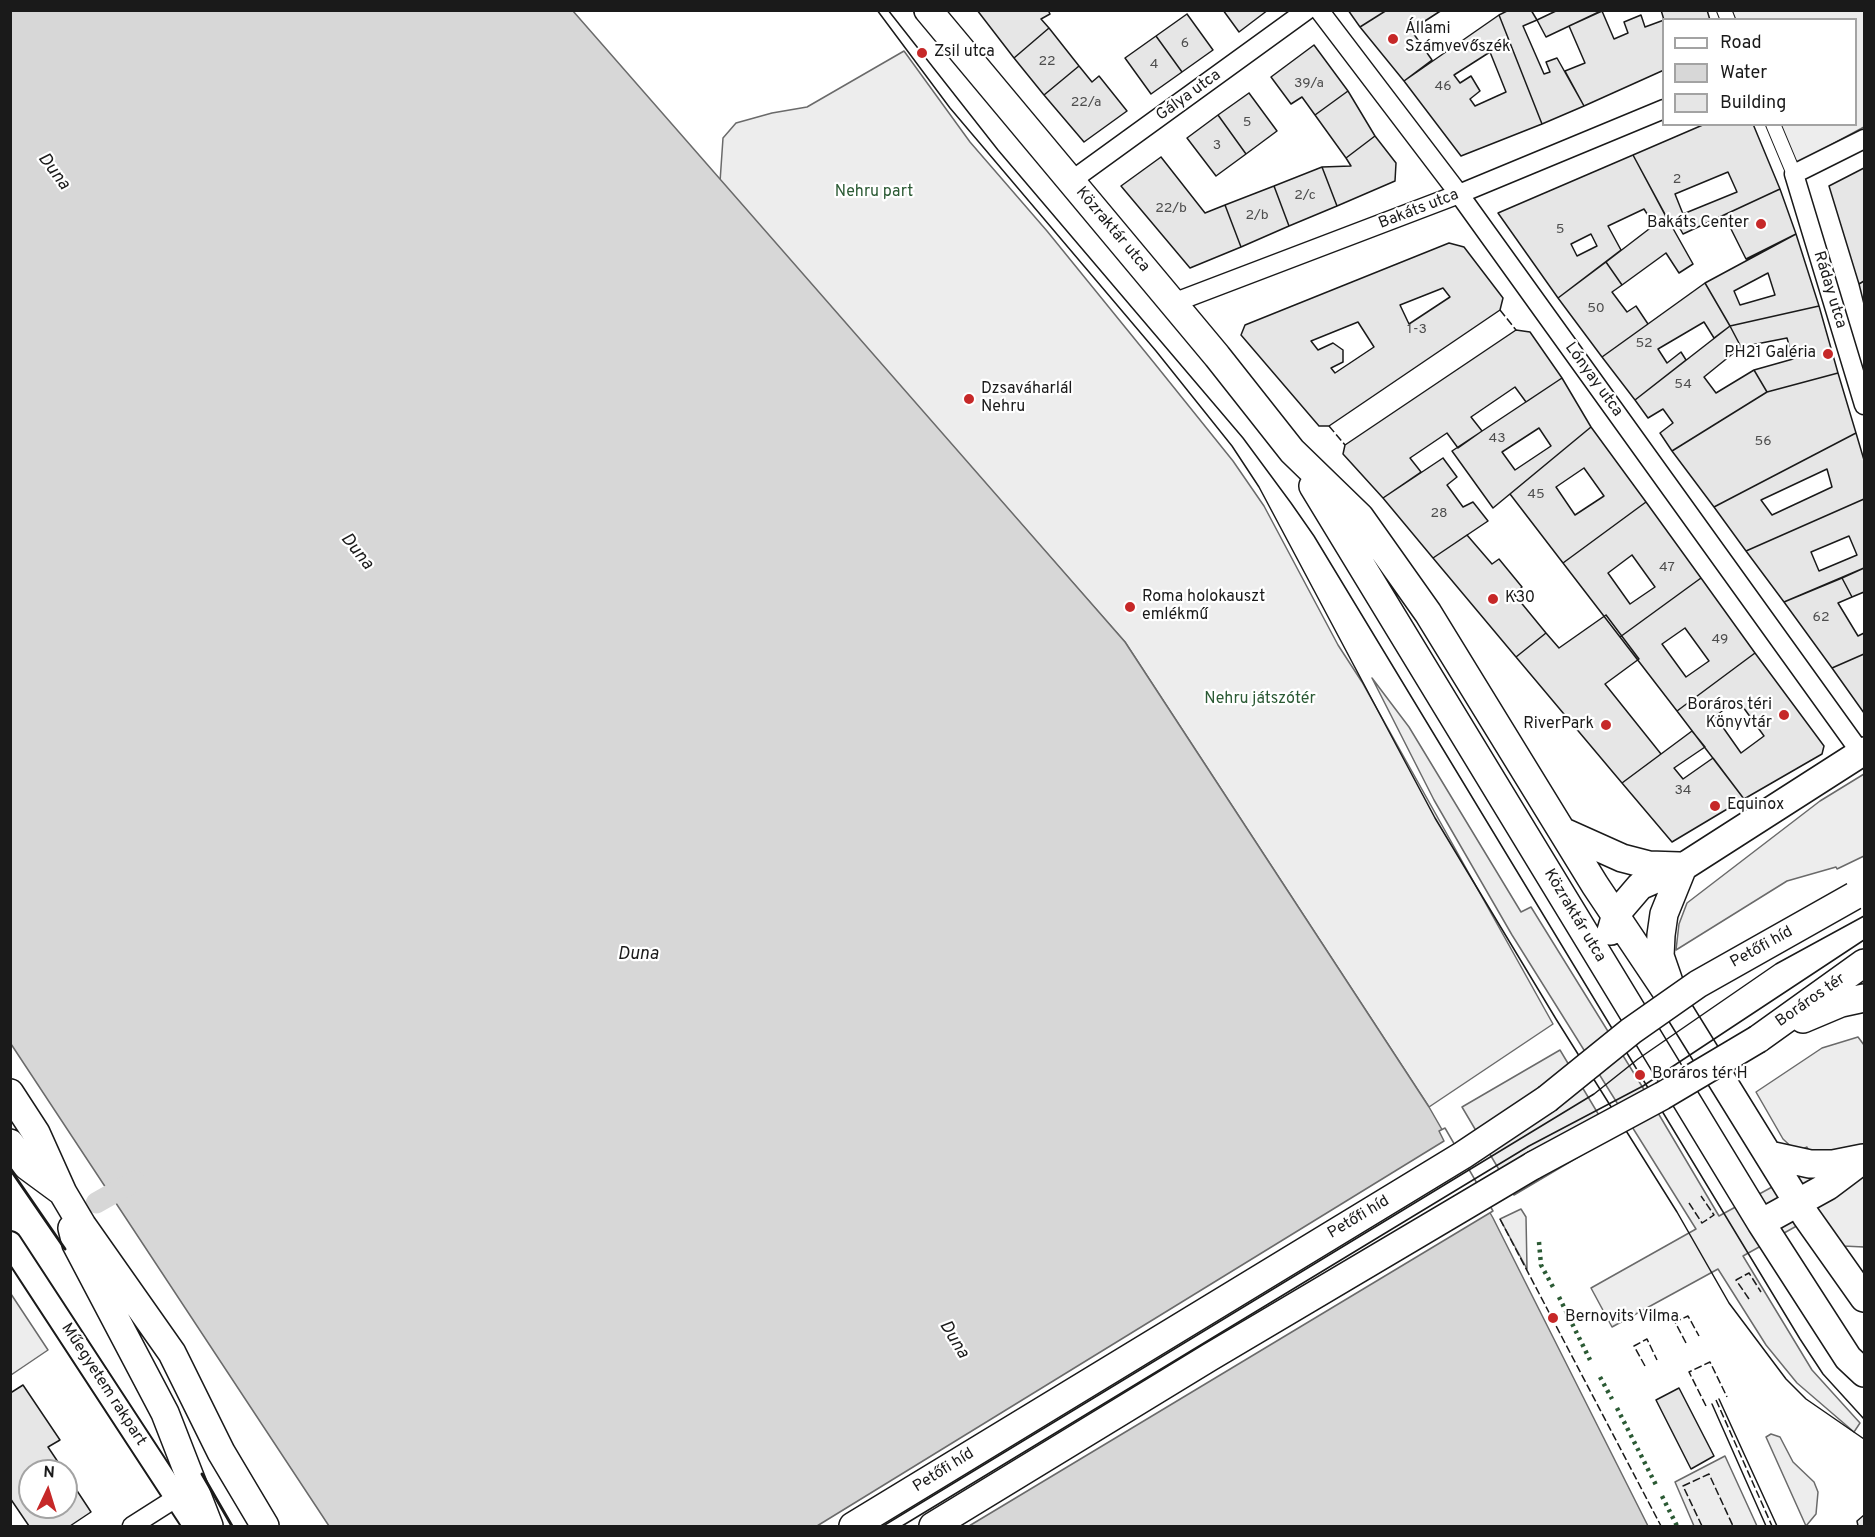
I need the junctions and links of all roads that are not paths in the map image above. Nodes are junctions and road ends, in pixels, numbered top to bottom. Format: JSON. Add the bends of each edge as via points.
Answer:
{"nodes":[{"id":1,"x":928,"y":10,"type":"edge"},
{"id":2,"x":1307,"y":10,"type":"edge"},
{"id":3,"x":1319,"y":10,"type":"edge"},
{"id":4,"x":1662,"y":110,"type":"edge"},
{"id":5,"x":1774,"y":126,"type":"edge"},
{"id":6,"x":1864,"y":139,"type":"edge"},
{"id":7,"x":1794,"y":174,"type":"junction"},
{"id":8,"x":1071,"y":181,"type":"junction"},
{"id":9,"x":1459,"y":194,"type":"junction"},
{"id":10,"x":1173,"y":303,"type":"junction"},
{"id":11,"x":1864,"y":405,"type":"edge"},
{"id":12,"x":1292,"y":451,"type":"junction"},
{"id":13,"x":1863,"y":752,"type":"edge"},
{"id":14,"x":1564,"y":832,"type":"junction"},
{"id":15,"x":1683,"y":867,"type":"junction"},
{"id":16,"x":1861,"y":892,"type":"edge"},
{"id":17,"x":1566,"y":904,"type":"junction"},
{"id":18,"x":1616,"y":914,"type":"junction"},
{"id":19,"x":1864,"y":963,"type":"edge"},
{"id":20,"x":1606,"y":969,"type":"junction"},
{"id":21,"x":1864,"y":998,"type":"edge"},
{"id":22,"x":1678,"y":1008,"type":"junction"},
{"id":23,"x":1758,"y":1039,"type":"junction"},
{"id":24,"x":10,"y":1093,"type":"edge"},
{"id":25,"x":10,"y":1143,"type":"edge"},
{"id":26,"x":1769,"y":1155,"type":"junction"},
{"id":27,"x":1864,"y":1159,"type":"edge"},
{"id":28,"x":63,"y":1193,"type":"junction"},
{"id":29,"x":1798,"y":1203,"type":"junction"},
{"id":30,"x":1761,"y":1223,"type":"junction"},
{"id":31,"x":10,"y":1243,"type":"edge"},
{"id":32,"x":1864,"y":1298,"type":"edge"},
{"id":33,"x":1864,"y":1374,"type":"edge"},
{"id":34,"x":176,"y":1498,"type":"junction"},
{"id":35,"x":132,"y":1527,"type":"edge"},
{"id":36,"x":195,"y":1527,"type":"edge"},
{"id":37,"x":209,"y":1527,"type":"edge"},
{"id":38,"x":265,"y":1527,"type":"edge"},
{"id":39,"x":853,"y":1527,"type":"edge"},
{"id":40,"x":933,"y":1527,"type":"edge"}],
"edges":[{"from":1,"to":8,"type":"main road","name":"Közraktár utca"},
{"from":2,"to":8,"type":"street","name":"Gálya utca"},
{"from":3,"to":9,"type":"street","name":"Lónyay utca"},
{"from":4,"to":9,"type":"street","name":"Bakáts utca"},
{"from":5,"to":7,"type":"street"},
{"from":6,"to":7,"type":"street"},
{"from":7,"to":11,"type":"street","name":"Ráday utca"},
{"from":8,"to":10,"type":"main road","name":"Közraktár utca"},
{"from":9,"to":10,"type":"street","name":"Bakáts utca"},
{"from":9,"to":13,"type":"street","name":"Lónyay utca"},
{"from":10,"to":12,"type":"main road","name":"Közraktár utca"},
{"from":12,"to":14,"type":"main road","name":"Közraktár utca","via":[[1360,517],[1428,613]]},
{"from":12,"to":17,"type":"main road","name":"Közraktár utca"},
{"from":13,"to":15,"type":"main road"},
{"from":14,"to":15,"type":"main road","via":[[1622,858]]},
{"from":14,"to":18,"type":"main road","name":"Közraktár utca"},
{"from":15,"to":18,"type":"main road","via":[[1640,886]]},
{"from":15,"to":22,"type":"main road","via":[[1664,914],[1660,956]]},
{"from":16,"to":39,"type":"main road","name":"Petőfi híd","bridge":true,"via":[[1698,984],[1631,1031],[1547,1099],[1463,1155]]},
{"from":17,"to":18,"type":"main road","via":[[1593,913]]},
{"from":17,"to":20,"type":"main road","name":"Közraktár utca"},
{"from":18,"to":20,"type":"main road","via":[[1608,941]]},
{"from":18,"to":22,"type":"main road","name":"Közraktár utca"},
{"from":19,"to":23,"type":"main road","name":"Boráros tér"},
{"from":20,"to":30,"type":"main road","name":"Közraktár utca"},
{"from":21,"to":23,"type":"main road","via":[[1841,1003]]},
{"from":22,"to":26,"type":"main road","name":"Közraktár utca"},
{"from":23,"to":40,"type":"main road","bridge":true,"via":[[1523,1171]]},
{"from":24,"to":28,"type":"main road","via":[[36,1133]]},
{"from":25,"to":28,"type":"main road","via":[[27,1166]]},
{"from":26,"to":27,"type":"main road","via":[[1810,1164]]},
{"from":26,"to":29,"type":"main road","name":"Közraktár utca"},
{"from":27,"to":29,"type":"main road"},
{"from":28,"to":37,"type":"main road","via":[[76,1244],[165,1413]]},
{"from":28,"to":38,"type":"main road","via":[[172,1353],[221,1452]]},
{"from":29,"to":30,"type":"main road"},
{"from":29,"to":32,"type":"main road","name":"Közraktár utca"},
{"from":30,"to":33,"type":"main road","name":"Közraktár utca","via":[[1848,1358]]},
{"from":31,"to":34,"type":"street","name":"Műegyetem rakpart"},
{"from":34,"to":35,"type":"street"},
{"from":34,"to":36,"type":"street","name":"Műegyetem rakpart"}]}
